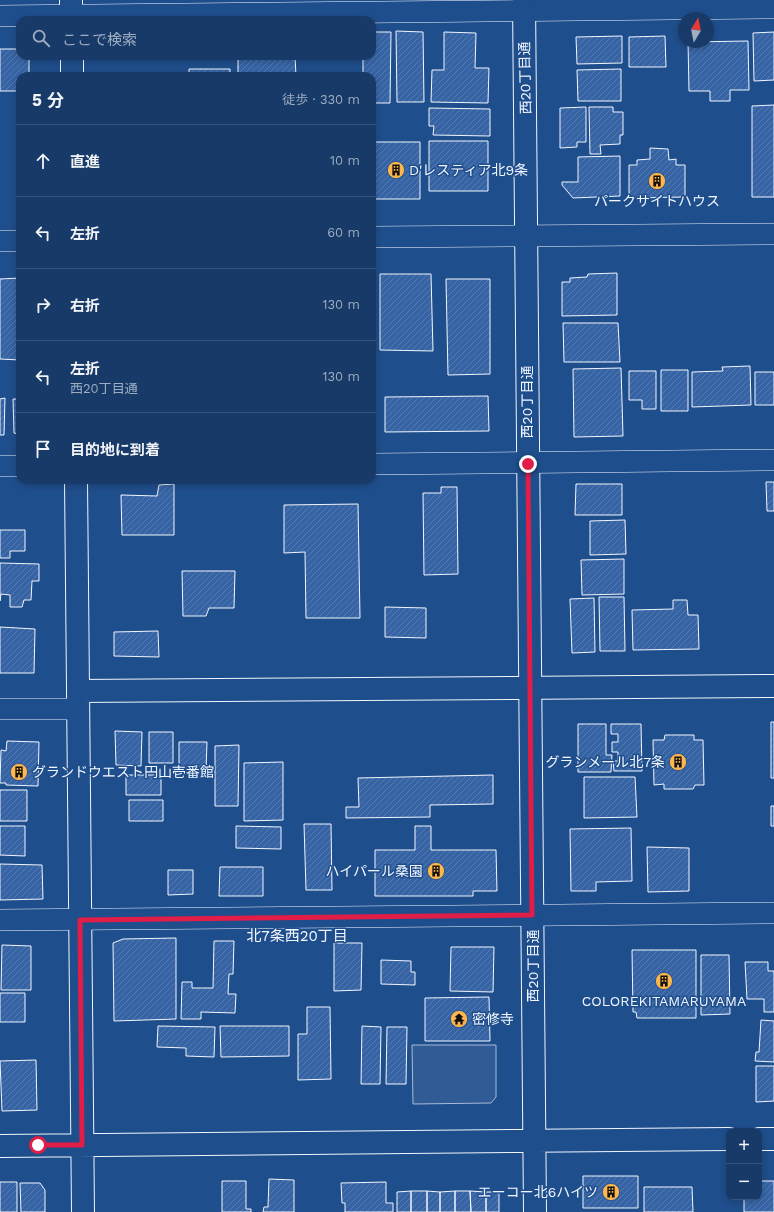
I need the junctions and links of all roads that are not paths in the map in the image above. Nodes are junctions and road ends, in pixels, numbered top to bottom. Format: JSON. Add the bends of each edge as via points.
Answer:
{"nodes":[{"id":1,"x":524,"y":5,"type":"edge"},
{"id":2,"x":774,"y":8,"type":"edge"},
{"id":3,"x":71,"y":11,"type":"edge"},
{"id":4,"x":0,"y":16,"type":"edge"},
{"id":5,"x":72,"y":60,"type":"edge"},
{"id":6,"x":72,"y":72,"type":"edge"},
{"id":7,"x":774,"y":234,"type":"edge"},
{"id":8,"x":526,"y":236,"type":"junction"},
{"id":9,"x":376,"y":237,"type":"edge"},
{"id":10,"x":0,"y":241,"type":"edge"},
{"id":11,"x":16,"y":241,"type":"edge"},
{"id":12,"x":774,"y":460,"type":"edge"},
{"id":13,"x":376,"y":464,"type":"edge"},
{"id":14,"x":528,"y":464,"type":"junction"},
{"id":15,"x":0,"y":466,"type":"edge"},
{"id":16,"x":16,"y":466,"type":"edge"},
{"id":17,"x":76,"y":484,"type":"edge"},
{"id":18,"x":774,"y":686,"type":"edge"},
{"id":19,"x":531,"y":688,"type":"junction"},
{"id":20,"x":78,"y":700,"type":"junction"},
{"id":21,"x":0,"y":709,"type":"edge"},
{"id":22,"x":774,"y":913,"type":"edge"},
{"id":23,"x":532,"y":915,"type":"junction"},
{"id":24,"x":0,"y":920,"type":"edge"},
{"id":25,"x":80,"y":920,"type":"junction"},
{"id":26,"x":726,"y":1139,"type":"edge"},
{"id":27,"x":762,"y":1139,"type":"edge"},
{"id":28,"x":774,"y":1139,"type":"edge"},
{"id":29,"x":534,"y":1141,"type":"junction"},
{"id":30,"x":82,"y":1145,"type":"junction"},
{"id":31,"x":0,"y":1146,"type":"edge"},
{"id":32,"x":83,"y":1212,"type":"edge"},
{"id":33,"x":535,"y":1212,"type":"edge"}],
"edges":[{"from":1,"to":2,"type":"street"},
{"from":1,"to":3,"type":"street"},
{"from":1,"to":8,"type":"street","name":"西20丁目通"},
{"from":3,"to":4,"type":"street"},
{"from":5,"to":6,"type":"street"},
{"from":7,"to":8,"type":"street"},
{"from":8,"to":9,"type":"street"},
{"from":8,"to":14,"type":"street","name":"西20丁目通"},
{"from":10,"to":11,"type":"street"},
{"from":12,"to":14,"type":"street"},
{"from":13,"to":14,"type":"street"},
{"from":14,"to":19,"type":"street","name":"西20丁目通"},
{"from":15,"to":16,"type":"street"},
{"from":17,"to":20,"type":"street"},
{"from":18,"to":19,"type":"street"},
{"from":19,"to":20,"type":"street"},
{"from":19,"to":23,"type":"street","name":"西20丁目通"},
{"from":20,"to":21,"type":"street"},
{"from":20,"to":25,"type":"street"},
{"from":22,"to":23,"type":"street"},
{"from":23,"to":25,"type":"street"},
{"from":23,"to":29,"type":"street","name":"西20丁目通"},
{"from":24,"to":25,"type":"street"},
{"from":25,"to":30,"type":"street"},
{"from":26,"to":29,"type":"street"},
{"from":27,"to":28,"type":"street"},
{"from":29,"to":30,"type":"street"},
{"from":29,"to":33,"type":"street","name":"西20丁目通"},
{"from":30,"to":31,"type":"street"},
{"from":30,"to":32,"type":"street"}]}
